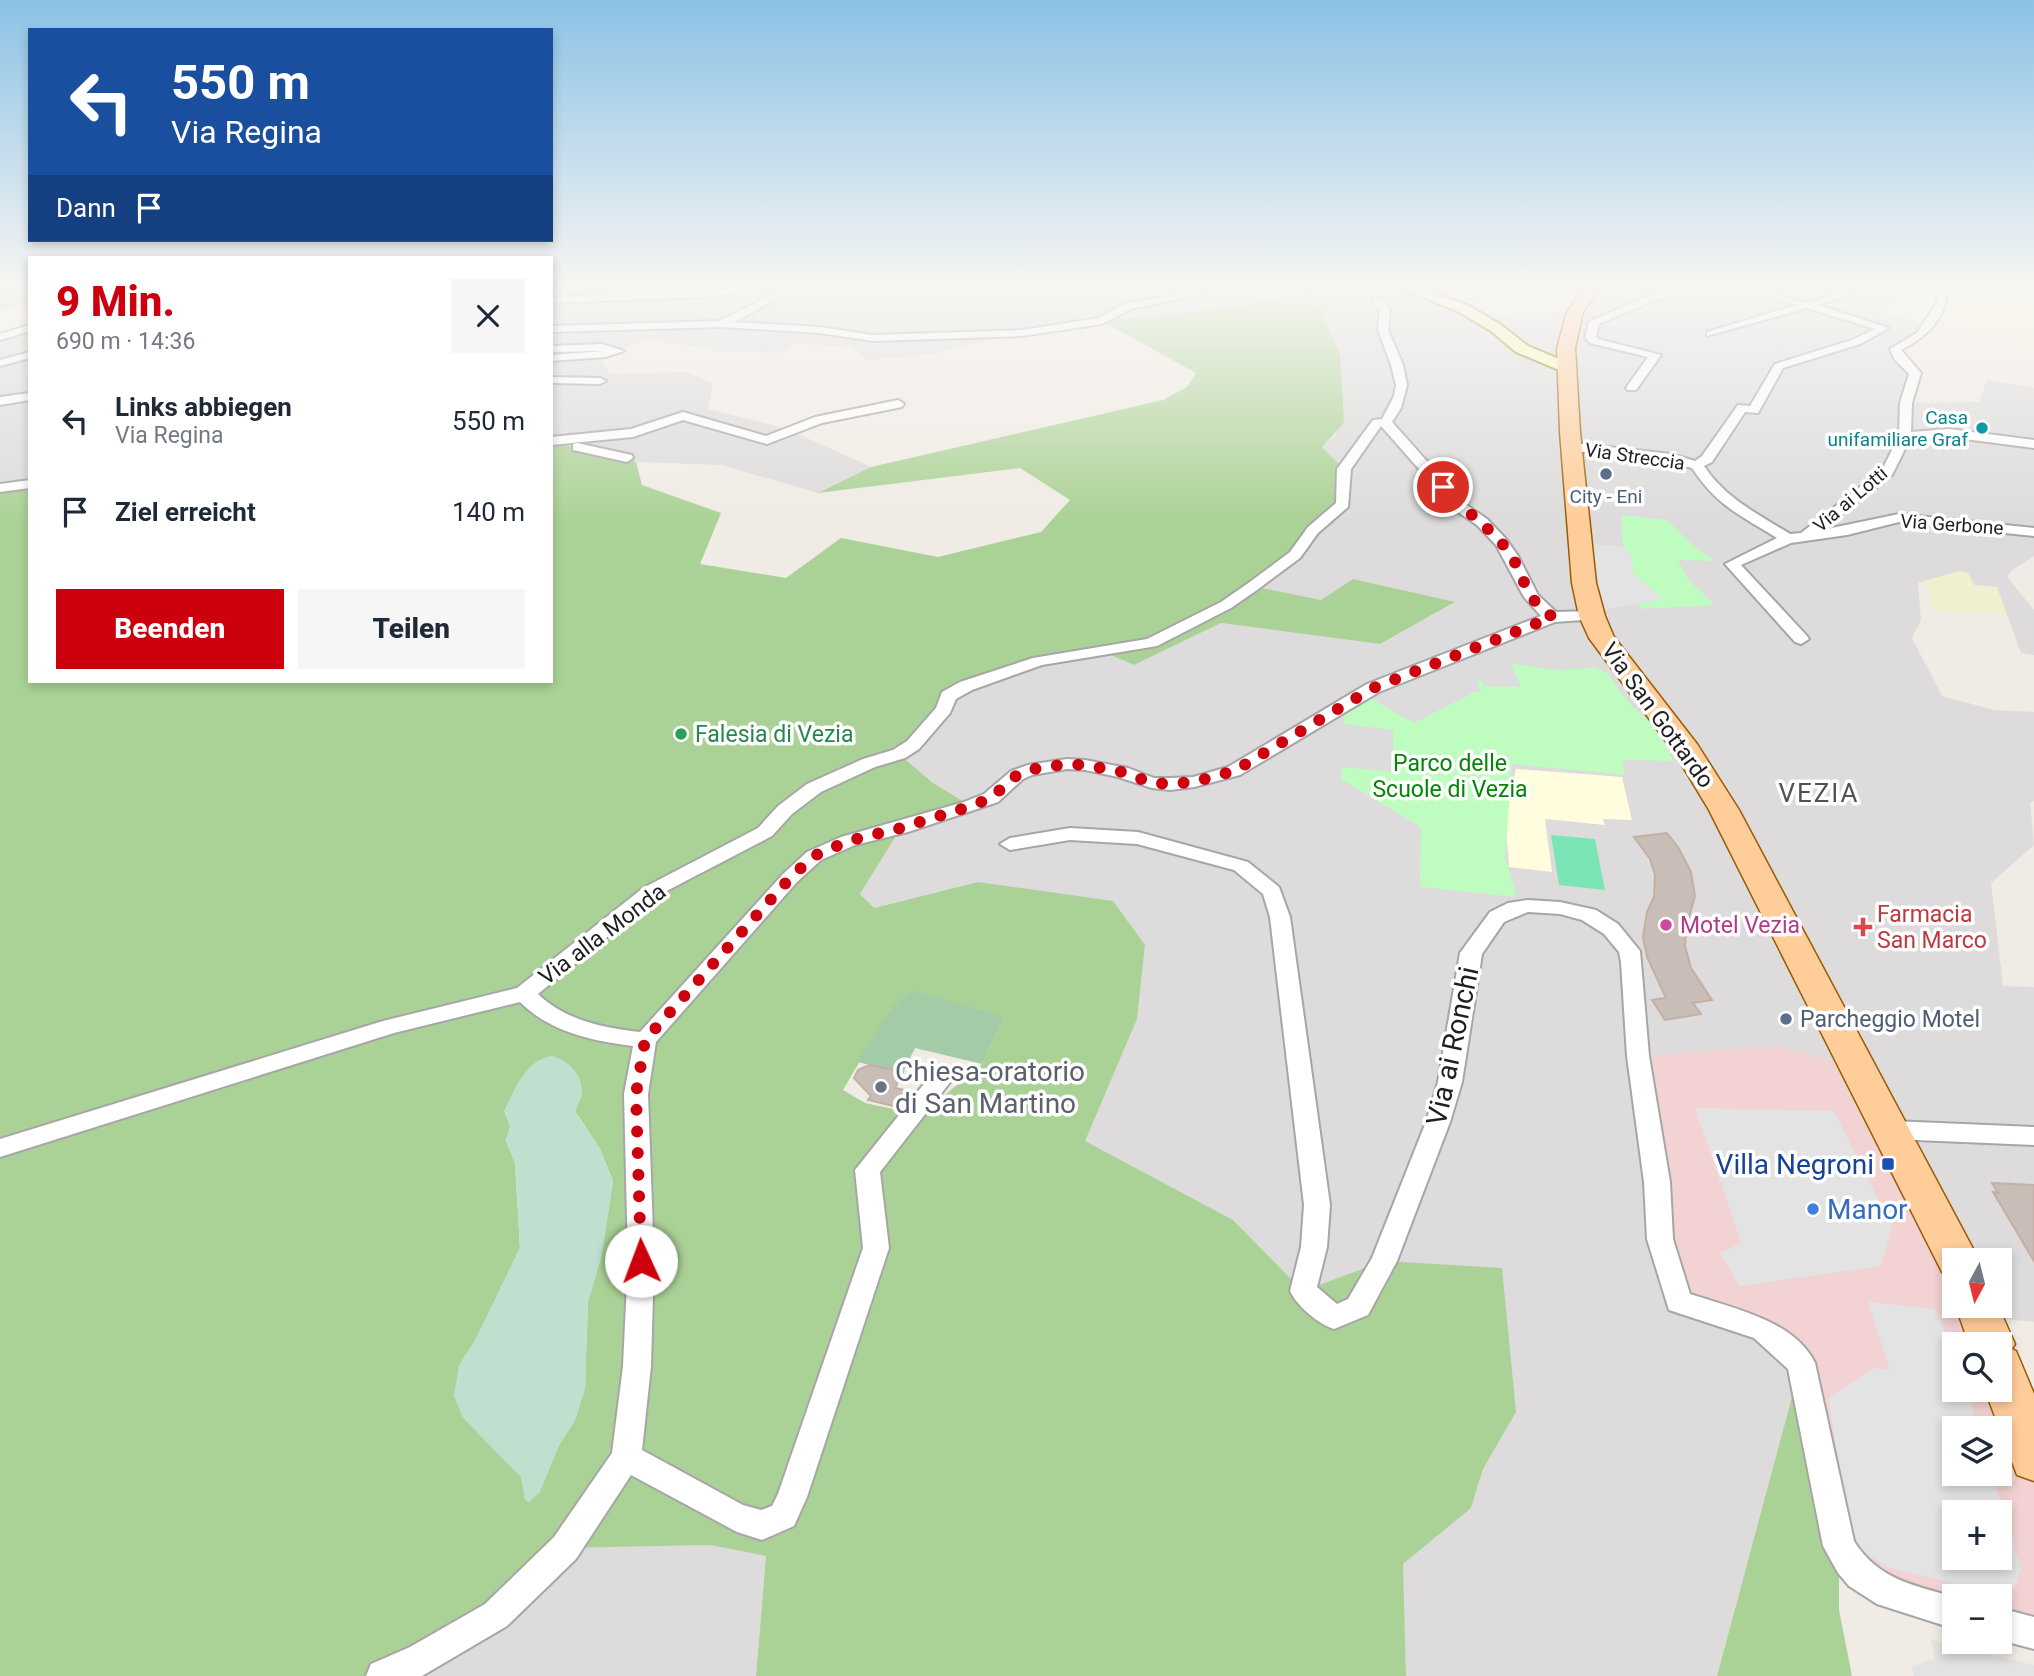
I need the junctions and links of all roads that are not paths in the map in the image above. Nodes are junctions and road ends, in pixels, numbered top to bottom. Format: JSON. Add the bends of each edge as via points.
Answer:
{"nodes":[{"id":1,"x":1399,"y":365,"type":"edge"},
{"id":2,"x":1567,"y":365,"type":"edge"},
{"id":3,"x":1648,"y":365,"type":"edge"},
{"id":4,"x":1782,"y":365,"type":"edge"},
{"id":5,"x":1907,"y":365,"type":"edge"},
{"id":6,"x":553,"y":380,"type":"edge"},
{"id":7,"x":600,"y":381,"type":"dead end"},
{"id":8,"x":1632,"y":388,"type":"dead end"},
{"id":9,"x":28,"y":396,"type":"edge"},
{"id":10,"x":0,"y":401,"type":"edge"},
{"id":11,"x":898,"y":404,"type":"dead end"},
{"id":12,"x":1386,"y":422,"type":"junction"},
{"id":13,"x":1957,"y":434,"type":"junction"},
{"id":14,"x":1905,"y":436,"type":"junction"},
{"id":15,"x":553,"y":442,"type":"edge"},
{"id":16,"x":553,"y":442,"type":"edge"},
{"id":17,"x":2034,"y":444,"type":"edge"},
{"id":18,"x":1572,"y":447,"type":"junction"},
{"id":19,"x":2034,"y":451,"type":"edge"},
{"id":20,"x":627,"y":458,"type":"dead end"},
{"id":21,"x":1697,"y":465,"type":"junction"},
{"id":22,"x":28,"y":484,"type":"edge"},
{"id":23,"x":0,"y":488,"type":"edge"},
{"id":24,"x":2034,"y":532,"type":"edge"},
{"id":25,"x":1806,"y":535,"type":"junction"},
{"id":26,"x":1788,"y":538,"type":"junction"},
{"id":27,"x":1592,"y":615,"type":"junction"},
{"id":28,"x":1553,"y":617,"type":"junction"},
{"id":29,"x":1801,"y":639,"type":"dead end"},
{"id":30,"x":1010,"y":844,"type":"dead end"},
{"id":31,"x":524,"y":994,"type":"junction"},
{"id":32,"x":645,"y":1040,"type":"junction"},
{"id":33,"x":939,"y":1081,"type":"dead end"},
{"id":34,"x":1892,"y":1130,"type":"junction"},
{"id":35,"x":2034,"y":1136,"type":"edge"},
{"id":36,"x":0,"y":1148,"type":"edge"},
{"id":37,"x":1951,"y":1248,"type":"edge"},
{"id":38,"x":2012,"y":1398,"type":"edge"},
{"id":39,"x":625,"y":1457,"type":"junction"},
{"id":40,"x":2034,"y":1459,"type":"edge"},
{"id":41,"x":1942,"y":1609,"type":"edge"},
{"id":42,"x":2012,"y":1627,"type":"edge"},
{"id":43,"x":2034,"y":1633,"type":"edge"},
{"id":44,"x":383,"y":1676,"type":"edge"}],
"edges":[{"from":1,"to":12,"type":"street","via":[[1401,387]]},
{"from":2,"to":18,"type":"main road","name":"Via San Gottardo"},
{"from":3,"to":8,"type":"street"},
{"from":4,"to":21,"type":"street","name":"Via Streccia"},
{"from":5,"to":14,"type":"street","name":"Via ai Lotti","via":[[1915,373],[1906,403]]},
{"from":6,"to":7,"type":"street"},
{"from":9,"to":10,"type":"street"},
{"from":11,"to":15,"type":"street","via":[[819,420],[767,440],[683,416],[634,433]]},
{"from":12,"to":28,"type":"street","via":[[1460,507],[1505,548],[1533,602]]},
{"from":12,"to":31,"type":"street","name":"Via alla Monda","via":[[1377,423],[1343,469],[1343,504],[1313,530],[1295,555],[1226,605],[1151,643],[1039,661],[957,691],[948,696],[944,709],[913,745],[814,788],[747,844],[650,892]]},
{"from":13,"to":14,"type":"street"},
{"from":13,"to":17,"type":"street"},
{"from":13,"to":19,"type":"street"},
{"from":14,"to":25,"type":"street","name":"Via ai Lotti","via":[[1886,472]]},
{"from":16,"to":20,"type":"street"},
{"from":18,"to":21,"type":"street","name":"Via Streccia"},
{"from":18,"to":27,"type":"main road","name":"Via San Gottardo","via":[[1584,583]]},
{"from":21,"to":26,"type":"street","name":"Via Streccia","via":[[1728,502]]},
{"from":22,"to":23,"type":"street"},
{"from":24,"to":25,"type":"street","name":"Via Gerbone","via":[[1905,518]]},
{"from":25,"to":26,"type":"street","name":"Via Gerbone"},
{"from":26,"to":29,"type":"street","name":"Via Gerbone","via":[[1732,565]]},
{"from":27,"to":28,"type":"street"},
{"from":27,"to":34,"type":"main road","name":"Via San Gottardo","via":[[1613,654],[1706,779]]},
{"from":28,"to":32,"type":"street","via":[[1373,688],[1234,771],[1170,784],[1085,765],[1028,770],[991,798],[848,841],[814,856]]},
{"from":30,"to":41,"type":"street","name":"Via ai Ronchi","via":[[1070,834],[1138,838],[1241,866],[1272,891],[1280,917],[1317,1205],[1314,1247],[1303,1291],[1334,1318],[1358,1307],[1384,1261],[1438,1122],[1450,1082],[1471,953],[1489,926],[1515,908],[1545,906],[1589,915],[1612,929],[1632,962],[1660,1239],[1679,1302],[1763,1329],[1801,1363],[1844,1556],[1871,1585]]},
{"from":31,"to":32,"type":"street","via":[[537,1009],[571,1025]]},
{"from":31,"to":36,"type":"street","name":"Via alla Monda","via":[[391,1026]]},
{"from":32,"to":39,"type":"street","via":[[636,1094],[641,1261],[637,1366]]},
{"from":33,"to":39,"type":"street","via":[[867,1170],[876,1248],[783,1516],[762,1525],[737,1518]]},
{"from":34,"to":35,"type":"street"},
{"from":34,"to":37,"type":"main road","name":"Via San Gottardo"},
{"from":38,"to":40,"type":"main road"},
{"from":39,"to":44,"type":"street","via":[[565,1548],[496,1615],[422,1659]]},
{"from":42,"to":43,"type":"street"}]}
